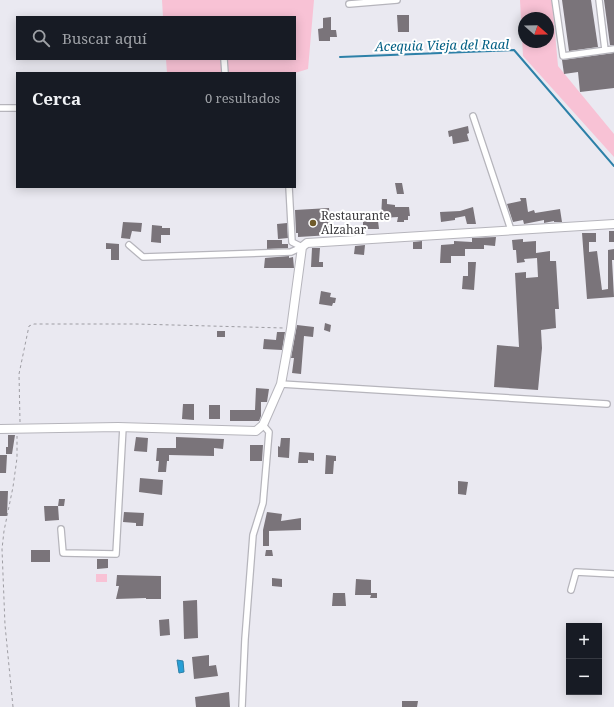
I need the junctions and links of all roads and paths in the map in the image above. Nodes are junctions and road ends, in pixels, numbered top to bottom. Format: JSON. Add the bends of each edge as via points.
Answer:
{"nodes":[{"id":1,"x":397,"y":0,"type":"edge"},
{"id":2,"x":555,"y":0,"type":"edge"},
{"id":3,"x":599,"y":0,"type":"edge"},
{"id":4,"x":349,"y":4,"type":"dead end"},
{"id":5,"x":614,"y":49,"type":"edge"},
{"id":6,"x":605,"y":50,"type":"junction"},
{"id":7,"x":224,"y":60,"type":"edge"},
{"id":8,"x":224,"y":72,"type":"edge"},
{"id":9,"x":0,"y":108,"type":"edge"},
{"id":10,"x":16,"y":108,"type":"edge"},
{"id":11,"x":473,"y":116,"type":"dead end"},
{"id":12,"x":289,"y":188,"type":"edge"},
{"id":13,"x":614,"y":224,"type":"edge"},
{"id":14,"x":511,"y":230,"type":"junction"},
{"id":15,"x":130,"y":245,"type":"dead end"},
{"id":16,"x":302,"y":247,"type":"junction"},
{"id":17,"x":291,"y":329,"type":"junction"},
{"id":18,"x":281,"y":384,"type":"junction"},
{"id":19,"x":607,"y":404,"type":"dead end"},
{"id":20,"x":263,"y":425,"type":"junction"},
{"id":21,"x":124,"y":427,"type":"junction"},
{"id":22,"x":18,"y":428,"type":"junction"},
{"id":23,"x":0,"y":429,"type":"edge"},
{"id":24,"x":61,"y":529,"type":"dead end"},
{"id":25,"x":614,"y":574,"type":"edge"},
{"id":26,"x":571,"y":590,"type":"dead end"},
{"id":27,"x":13,"y":707,"type":"edge"},
{"id":28,"x":242,"y":707,"type":"edge"}],
"edges":[{"from":1,"to":4,"type":"street"},
{"from":2,"to":6,"type":"street","via":[[563,56]]},
{"from":3,"to":6,"type":"street"},
{"from":5,"to":6,"type":"street"},
{"from":7,"to":8,"type":"street"},
{"from":9,"to":10,"type":"street"},
{"from":11,"to":14,"type":"street"},
{"from":12,"to":16,"type":"street","via":[[292,242]]},
{"from":13,"to":14,"type":"main road"},
{"from":14,"to":16,"type":"main road","via":[[307,243]]},
{"from":15,"to":16,"type":"street","via":[[143,257],[291,252]]},
{"from":16,"to":17,"type":"main road"},
{"from":17,"to":18,"type":"main road"},
{"from":17,"to":22,"type":"path","via":[[34,324],[29,326],[19,374]]},
{"from":18,"to":19,"type":"street"},
{"from":18,"to":20,"type":"main road"},
{"from":20,"to":21,"type":"main road","via":[[256,430]]},
{"from":20,"to":28,"type":"street","via":[[269,432],[263,503],[253,535],[244,638]]},
{"from":21,"to":22,"type":"main road"},
{"from":21,"to":24,"type":"street","via":[[116,554],[62,553]]},
{"from":22,"to":23,"type":"main road"},
{"from":22,"to":27,"type":"path","via":[[17,458],[2,549],[5,625]]},
{"from":25,"to":26,"type":"street","via":[[576,572]]}]}
